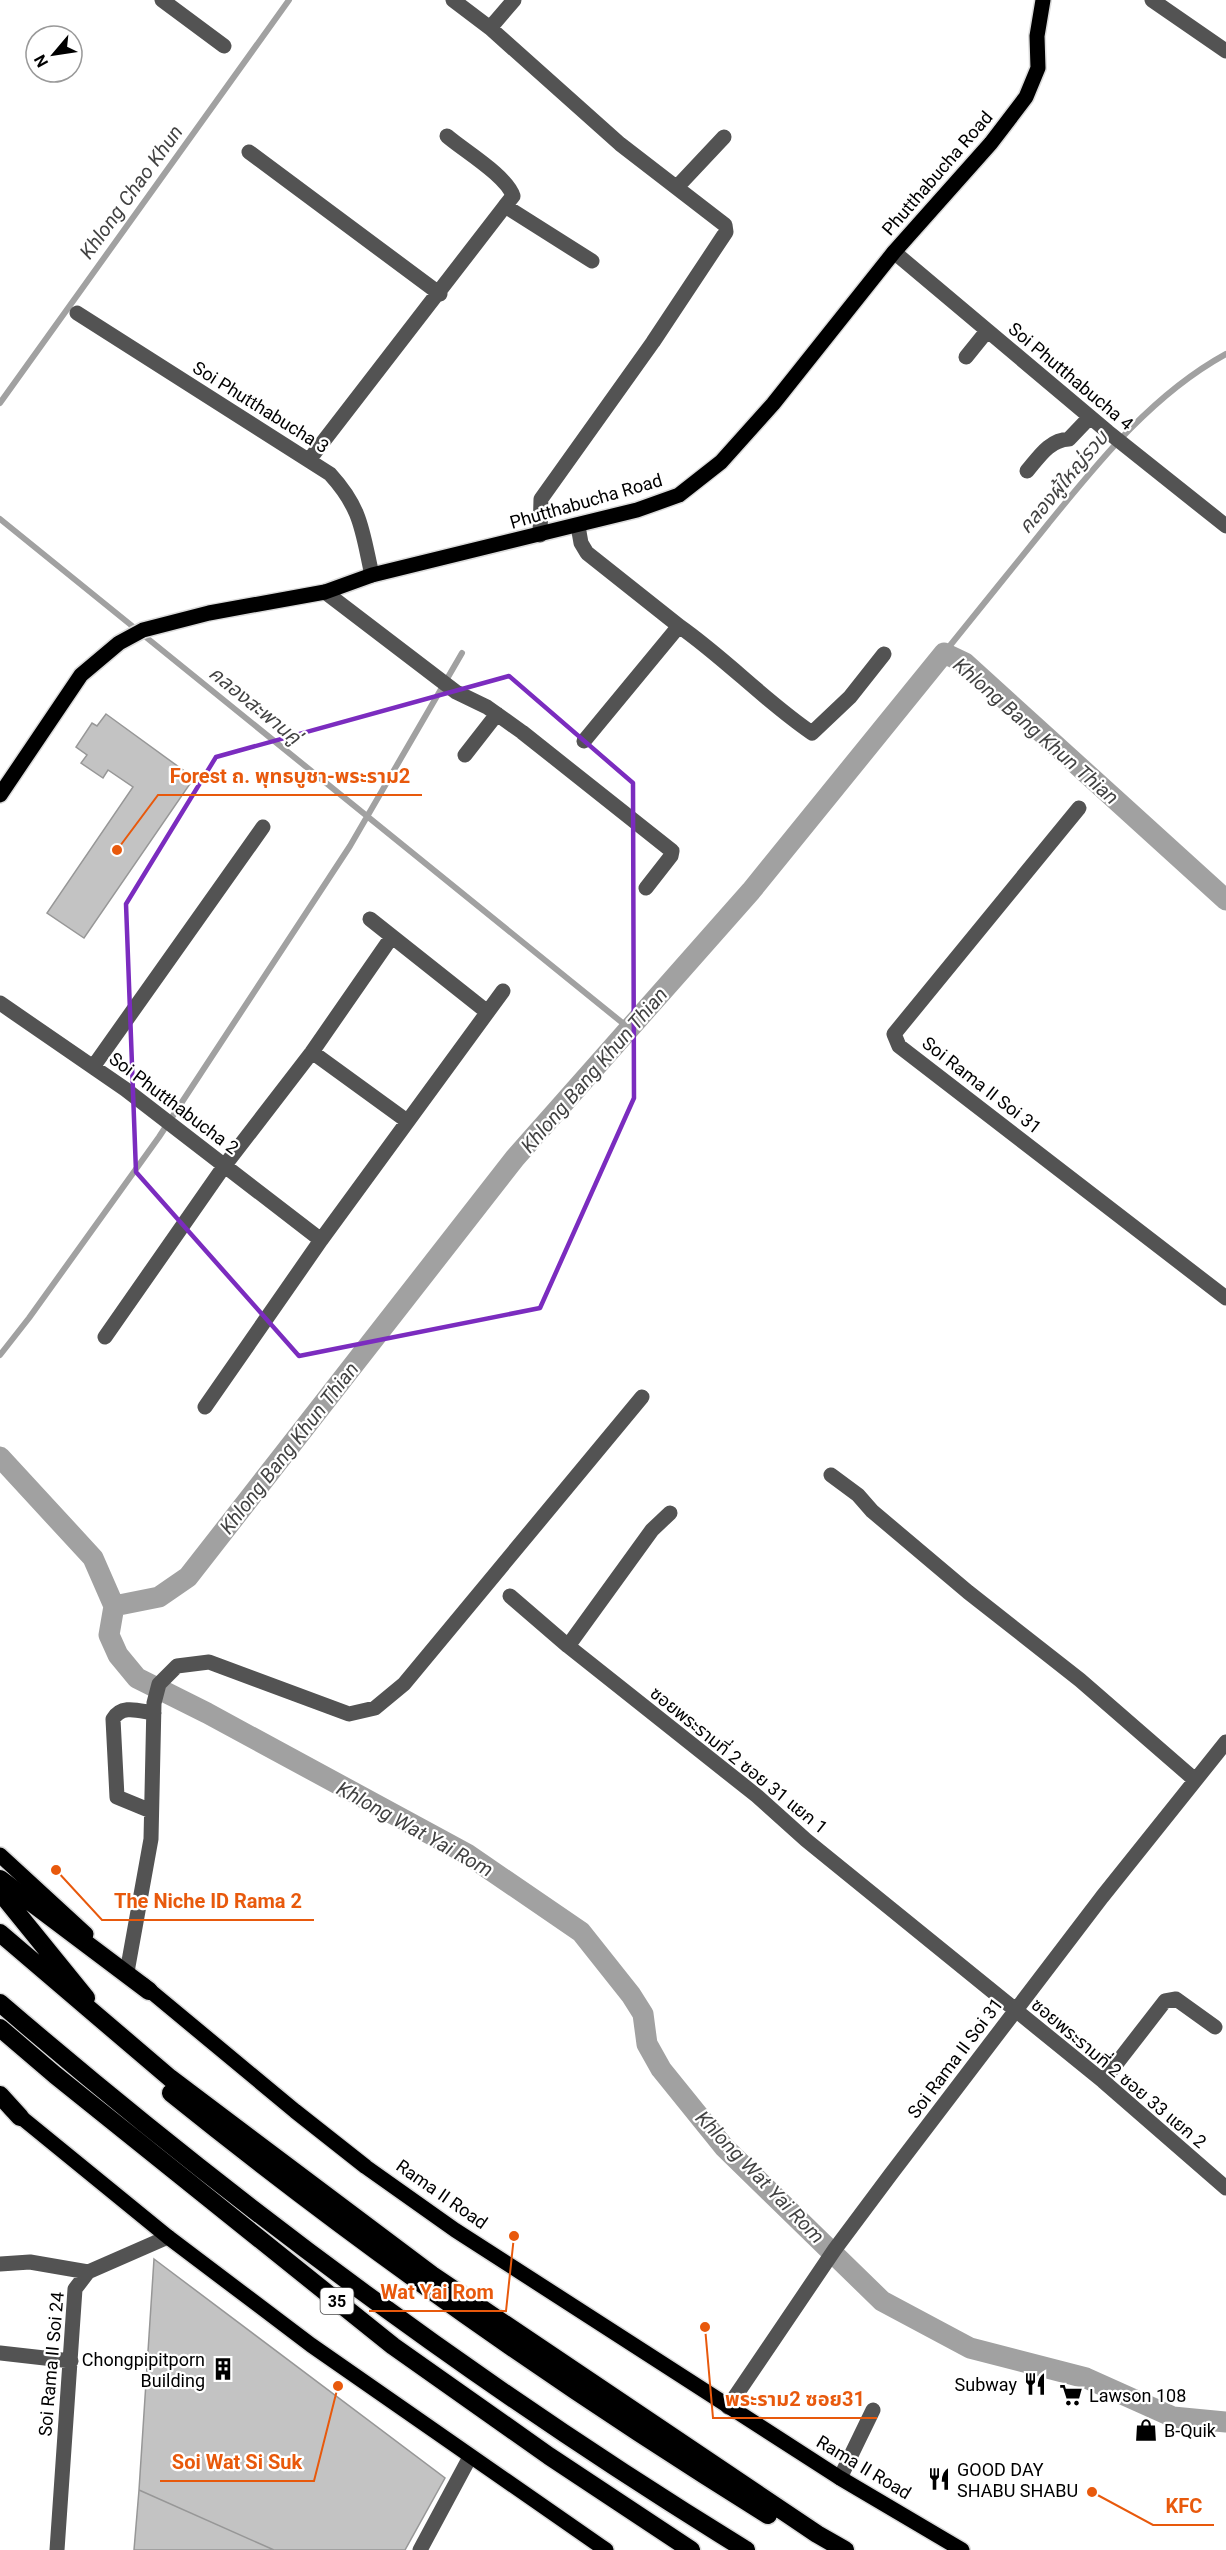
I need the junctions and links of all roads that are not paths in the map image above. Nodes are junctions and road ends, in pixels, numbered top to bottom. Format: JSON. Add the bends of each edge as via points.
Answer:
{"nodes":[{"id":1,"x":162,"y":0,"type":"edge"},
{"id":2,"x":453,"y":0,"type":"edge"},
{"id":3,"x":514,"y":0,"type":"edge"},
{"id":4,"x":1043,"y":0,"type":"edge"},
{"id":5,"x":1152,"y":0,"type":"edge"},
{"id":6,"x":490,"y":28,"type":"junction"},
{"id":7,"x":224,"y":46,"type":"dead end"},
{"id":8,"x":1226,"y":51,"type":"edge"},
{"id":9,"x":447,"y":136,"type":"dead end"},
{"id":10,"x":724,"y":137,"type":"dead end"},
{"id":11,"x":249,"y":152,"type":"dead end"},
{"id":12,"x":676,"y":188,"type":"junction"},
{"id":13,"x":506,"y":206,"type":"junction"},
{"id":14,"x":894,"y":252,"type":"junction"},
{"id":15,"x":592,"y":261,"type":"dead end"},
{"id":16,"x":440,"y":294,"type":"junction"},
{"id":17,"x":77,"y":313,"type":"dead end"},
{"id":18,"x":987,"y":331,"type":"junction"},
{"id":19,"x":966,"y":357,"type":"dead end"},
{"id":20,"x":1090,"y":417,"type":"junction"},
{"id":21,"x":309,"y":460,"type":"junction"},
{"id":22,"x":1027,"y":471,"type":"dead end"},
{"id":23,"x":578,"y":526,"type":"junction"},
{"id":24,"x":1226,"y":526,"type":"edge"},
{"id":25,"x":540,"y":535,"type":"junction"},
{"id":26,"x":372,"y":575,"type":"junction"},
{"id":27,"x":325,"y":592,"type":"junction"},
{"id":28,"x":679,"y":626,"type":"junction"},
{"id":29,"x":884,"y":654,"type":"dead end"},
{"id":30,"x":497,"y":714,"type":"junction"},
{"id":31,"x":584,"y":741,"type":"dead end"},
{"id":32,"x":465,"y":755,"type":"dead end"},
{"id":33,"x":0,"y":795,"type":"edge"},
{"id":34,"x":1079,"y":808,"type":"dead end"},
{"id":35,"x":263,"y":827,"type":"dead end"},
{"id":36,"x":646,"y":888,"type":"dead end"},
{"id":37,"x":370,"y":919,"type":"dead end"},
{"id":38,"x":391,"y":938,"type":"junction"},
{"id":39,"x":503,"y":991,"type":"dead end"},
{"id":40,"x":0,"y":1003,"type":"edge"},
{"id":41,"x":486,"y":1011,"type":"junction"},
{"id":42,"x":312,"y":1052,"type":"junction"},
{"id":43,"x":93,"y":1067,"type":"junction"},
{"id":44,"x":407,"y":1121,"type":"junction"},
{"id":45,"x":225,"y":1165,"type":"junction"},
{"id":46,"x":321,"y":1240,"type":"junction"},
{"id":47,"x":1226,"y":1298,"type":"edge"},
{"id":48,"x":105,"y":1337,"type":"dead end"},
{"id":49,"x":642,"y":1397,"type":"dead end"},
{"id":50,"x":205,"y":1407,"type":"dead end"},
{"id":51,"x":831,"y":1475,"type":"dead end"},
{"id":52,"x":670,"y":1513,"type":"dead end"},
{"id":53,"x":510,"y":1596,"type":"dead end"},
{"id":54,"x":568,"y":1646,"type":"junction"},
{"id":55,"x":154,"y":1708,"type":"junction"},
{"id":56,"x":1226,"y":1742,"type":"edge"},
{"id":57,"x":1195,"y":1779,"type":"junction"},
{"id":58,"x":151,"y":1811,"type":"junction"},
{"id":59,"x":0,"y":1855,"type":"edge"},
{"id":60,"x":0,"y":1879,"type":"edge"},
{"id":61,"x":0,"y":1892,"type":"edge"},
{"id":62,"x":0,"y":1933,"type":"edge"},
{"id":63,"x":0,"y":1949,"type":"edge"},
{"id":64,"x":127,"y":1972,"type":"junction"},
{"id":65,"x":149,"y":1991,"type":"junction"},
{"id":66,"x":0,"y":2003,"type":"edge"},
{"id":67,"x":1014,"y":2011,"type":"junction"},
{"id":68,"x":1215,"y":2026,"type":"dead end"},
{"id":69,"x":0,"y":2028,"type":"edge"},
{"id":70,"x":113,"y":2031,"type":"junction"},
{"id":71,"x":0,"y":2040,"type":"edge"},
{"id":72,"x":55,"y":2075,"type":"junction"},
{"id":73,"x":1103,"y":2081,"type":"junction"},
{"id":74,"x":0,"y":2095,"type":"edge"},
{"id":75,"x":0,"y":2100,"type":"edge"},
{"id":76,"x":20,"y":2117,"type":"junction"},
{"id":77,"x":1226,"y":2188,"type":"edge"},
{"id":78,"x":168,"y":2236,"type":"junction"},
{"id":79,"x":0,"y":2264,"type":"edge"},
{"id":80,"x":88,"y":2272,"type":"junction"},
{"id":81,"x":0,"y":2353,"type":"edge"},
{"id":82,"x":71,"y":2361,"type":"junction"},
{"id":83,"x":728,"y":2407,"type":"junction"},
{"id":84,"x":873,"y":2410,"type":"dead end"},
{"id":85,"x":470,"y":2457,"type":"junction"},
{"id":86,"x":840,"y":2478,"type":"junction"},
{"id":87,"x":57,"y":2550,"type":"edge"},
{"id":88,"x":420,"y":2550,"type":"edge"},
{"id":89,"x":606,"y":2550,"type":"edge"},
{"id":90,"x":691,"y":2550,"type":"edge"},
{"id":91,"x":746,"y":2550,"type":"edge"},
{"id":92,"x":825,"y":2550,"type":"edge"},
{"id":93,"x":845,"y":2550,"type":"edge"},
{"id":94,"x":962,"y":2550,"type":"edge"}],
"edges":[{"from":1,"to":7,"type":"street"},
{"from":2,"to":6,"type":"street"},
{"from":3,"to":6,"type":"street"},
{"from":4,"to":14,"type":"main road","name":"Phutthabucha Road","via":[[1037,36],[1038,68],[1026,97],[991,143]]},
{"from":5,"to":8,"type":"street"},
{"from":6,"to":12,"type":"street","via":[[620,144]]},
{"from":9,"to":13,"type":"street","via":[[511,190],[513,196]]},
{"from":10,"to":12,"type":"street"},
{"from":11,"to":16,"type":"street"},
{"from":12,"to":25,"type":"street","via":[[725,225],[726,232],[541,499]]},
{"from":13,"to":15,"type":"street"},
{"from":13,"to":16,"type":"street"},
{"from":14,"to":18,"type":"street","name":"Soi Phutthabucha 4"},
{"from":14,"to":23,"type":"main road","name":"Phutthabucha Road","via":[[722,462],[679,495]]},
{"from":16,"to":21,"type":"street"},
{"from":17,"to":21,"type":"street","name":"Soi Phutthabucha 3"},
{"from":18,"to":19,"type":"street"},
{"from":18,"to":20,"type":"street","name":"Soi Phutthabucha 4"},
{"from":20,"to":22,"type":"street","via":[[1069,439],[1050,445]]},
{"from":20,"to":24,"type":"street","name":"Soi Phutthabucha 4"},
{"from":21,"to":26,"type":"street","name":"Soi Phutthabucha 3","via":[[346,491],[357,511]]},
{"from":23,"to":25,"type":"main road","name":"Phutthabucha Road"},
{"from":23,"to":28,"type":"street","via":[[587,553]]},
{"from":25,"to":26,"type":"main road","name":"Phutthabucha Road"},
{"from":26,"to":27,"type":"main road","name":"Phutthabucha Road"},
{"from":27,"to":30,"type":"street","via":[[456,692]]},
{"from":27,"to":33,"type":"main road","name":"Phutthabucha Road","via":[[143,630],[119,644],[81,675]]},
{"from":28,"to":29,"type":"street","via":[[812,733],[850,697]]},
{"from":28,"to":31,"type":"street"},
{"from":30,"to":32,"type":"street"},
{"from":30,"to":36,"type":"street","via":[[672,851]]},
{"from":34,"to":47,"type":"street","name":"Soi Rama II Soi 31","via":[[894,1034],[899,1046]]},
{"from":35,"to":43,"type":"street"},
{"from":37,"to":38,"type":"street"},
{"from":38,"to":41,"type":"street"},
{"from":38,"to":42,"type":"street"},
{"from":39,"to":41,"type":"street"},
{"from":40,"to":43,"type":"street","name":"Soi Phutthabucha 2"},
{"from":41,"to":44,"type":"street"},
{"from":42,"to":44,"type":"street"},
{"from":42,"to":45,"type":"street"},
{"from":43,"to":45,"type":"street","name":"Soi Phutthabucha 2"},
{"from":44,"to":46,"type":"street"},
{"from":45,"to":46,"type":"street","name":"Soi Phutthabucha 2"},
{"from":45,"to":48,"type":"street"},
{"from":46,"to":50,"type":"street"},
{"from":49,"to":55,"type":"street","via":[[404,1684],[375,1708],[349,1713],[209,1662],[177,1666],[159,1684]]},
{"from":51,"to":57,"type":"street"},
{"from":52,"to":54,"type":"street","via":[[652,1530]]},
{"from":53,"to":54,"type":"street","name":"ซอยพระรามที่ 2 ซอย 31 แยก 1"},
{"from":54,"to":67,"type":"street","name":"ซอยพระรามที่ 2 ซอย 31 แยก 1","via":[[757,1796]]},
{"from":55,"to":58,"type":"street"},
{"from":55,"to":58,"type":"street","via":[[125,1709],[113,1719],[117,1797]]},
{"from":56,"to":57,"type":"street","name":"Soi Rama II Soi 31"},
{"from":57,"to":67,"type":"street","name":"Soi Rama II Soi 31"},
{"from":58,"to":64,"type":"street","via":[[152,1839]]},
{"from":59,"to":64,"type":"main road","name":"Rama II Road"},
{"from":60,"to":65,"type":"highway"},
{"from":61,"to":70,"type":"highway"},
{"from":62,"to":70,"type":"highway"},
{"from":63,"to":92,"type":"highway","via":[[183,2103],[381,2256],[631,2429]]},
{"from":64,"to":65,"type":"main road","name":"Rama II Road"},
{"from":65,"to":83,"type":"main road","name":"Rama II Road","via":[[384,2179],[455,2230]]},
{"from":66,"to":91,"type":"highway","via":[[142,2123],[355,2288],[548,2423]]},
{"from":67,"to":73,"type":"street","name":"ซอยพระรามที่ 2 ซอย 33 แยก 2"},
{"from":67,"to":83,"type":"street","name":"Soi Rama II Soi 31","via":[[835,2249]]},
{"from":68,"to":73,"type":"street","via":[[1176,1999],[1165,2001]]},
{"from":69,"to":72,"type":"highway","number":"35"},
{"from":70,"to":93,"type":"highway","via":[[432,2275]]},
{"from":71,"to":72,"type":"highway"},
{"from":72,"to":90,"type":"highway","number":"35","via":[[393,2346]]},
{"from":73,"to":77,"type":"street","name":"ซอยพระรามที่ 2 ซอย 33 แยก 2"},
{"from":74,"to":76,"type":"highway"},
{"from":75,"to":76,"type":"main road"},
{"from":76,"to":78,"type":"main road"},
{"from":78,"to":80,"type":"street"},
{"from":78,"to":85,"type":"main road","via":[[311,2345]]},
{"from":79,"to":80,"type":"street","via":[[30,2262]]},
{"from":80,"to":82,"type":"street","name":"Soi Rama II Soi 24","via":[[75,2289]]},
{"from":81,"to":82,"type":"street"},
{"from":82,"to":87,"type":"street","name":"Soi Rama II Soi 24"},
{"from":83,"to":86,"type":"main road","name":"Rama II Road"},
{"from":84,"to":86,"type":"street"},
{"from":85,"to":88,"type":"street"},
{"from":85,"to":89,"type":"main road"},
{"from":86,"to":94,"type":"main road","name":"Rama II Road"}]}
